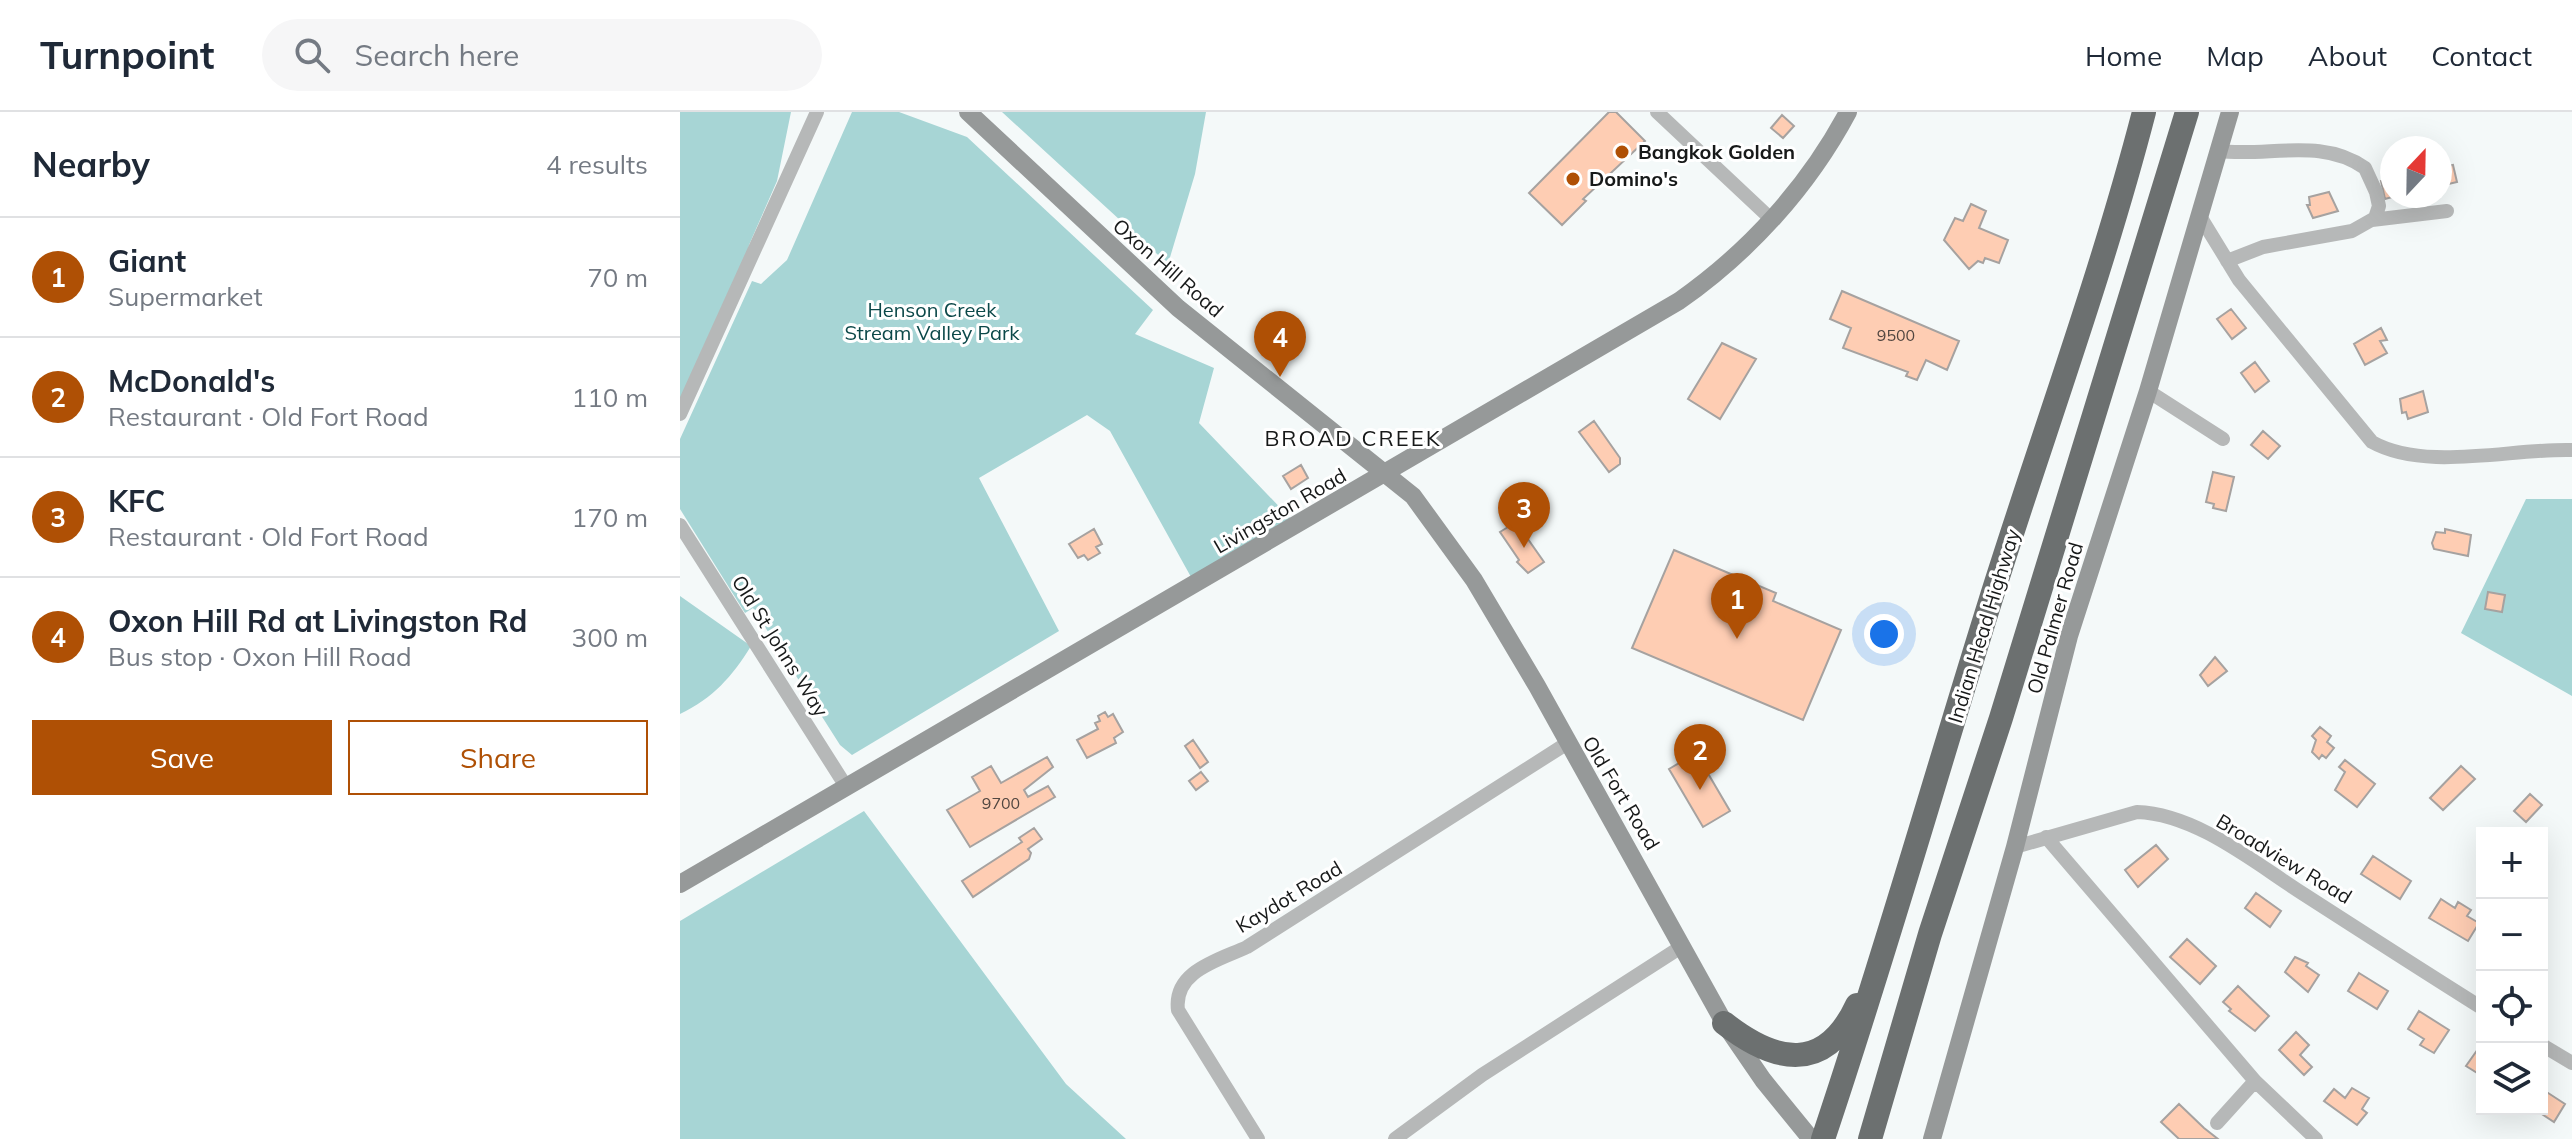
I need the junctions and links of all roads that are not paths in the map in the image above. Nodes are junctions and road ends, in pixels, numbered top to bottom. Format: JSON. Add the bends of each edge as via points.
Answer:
{"nodes":[{"id":1,"x":817,"y":112,"type":"edge"},
{"id":2,"x":968,"y":112,"type":"edge"},
{"id":3,"x":1657,"y":112,"type":"edge"},
{"id":4,"x":1848,"y":112,"type":"edge"},
{"id":5,"x":2144,"y":112,"type":"edge"},
{"id":6,"x":2187,"y":112,"type":"edge"},
{"id":7,"x":2230,"y":112,"type":"edge"},
{"id":8,"x":2219,"y":151,"type":"junction"},
{"id":9,"x":2447,"y":211,"type":"dead end"},
{"id":10,"x":2201,"y":218,"type":"junction"},
{"id":11,"x":1771,"y":219,"type":"junction"},
{"id":12,"x":2372,"y":220,"type":"junction"},
{"id":13,"x":2227,"y":261,"type":"junction"},
{"id":14,"x":2148,"y":391,"type":"junction"},
{"id":15,"x":680,"y":414,"type":"edge"},
{"id":16,"x":2223,"y":439,"type":"dead end"},
{"id":17,"x":2572,"y":450,"type":"edge"},
{"id":18,"x":1388,"y":474,"type":"junction"},
{"id":19,"x":680,"y":525,"type":"edge"},
{"id":20,"x":1566,"y":744,"type":"junction"},
{"id":21,"x":847,"y":788,"type":"junction"},
{"id":22,"x":2046,"y":837,"type":"junction"},
{"id":23,"x":2015,"y":847,"type":"junction"},
{"id":24,"x":680,"y":884,"type":"edge"},
{"id":25,"x":1885,"y":945,"type":"junction"},
{"id":26,"x":1681,"y":947,"type":"junction"},
{"id":27,"x":2476,"y":1004,"type":"edge"},
{"id":28,"x":1724,"y":1023,"type":"junction"},
{"id":29,"x":2548,"y":1049,"type":"edge"},
{"id":30,"x":2572,"y":1063,"type":"edge"},
{"id":31,"x":2255,"y":1081,"type":"junction"},
{"id":32,"x":2217,"y":1123,"type":"dead end"},
{"id":33,"x":1258,"y":1139,"type":"edge"},
{"id":34,"x":1395,"y":1139,"type":"edge"},
{"id":35,"x":1811,"y":1139,"type":"edge"},
{"id":36,"x":1823,"y":1139,"type":"edge"},
{"id":37,"x":1870,"y":1139,"type":"edge"},
{"id":38,"x":1932,"y":1139,"type":"edge"},
{"id":39,"x":2316,"y":1139,"type":"edge"}],
"edges":[{"from":1,"to":15,"type":"street"},
{"from":2,"to":18,"type":"main road","name":"Oxon Hill Road","via":[[1178,308]]},
{"from":3,"to":11,"type":"street"},
{"from":4,"to":11,"type":"main road","name":"Livingston Road","via":[[1807,178]]},
{"from":5,"to":25,"type":"highway","name":"Indian Head Highway"},
{"from":6,"to":37,"type":"highway"},
{"from":7,"to":8,"type":"main road","name":"Old Palmer Road"},
{"from":8,"to":10,"type":"main road","name":"Old Palmer Road"},
{"from":8,"to":12,"type":"street","via":[[2310,149],[2353,159],[2365,168],[2376,192],[2379,206]]},
{"from":9,"to":12,"type":"street"},
{"from":10,"to":13,"type":"street"},
{"from":10,"to":14,"type":"main road","name":"Old Palmer Road"},
{"from":11,"to":18,"type":"main road","name":"Livingston Road","via":[[1737,256],[1679,301]]},
{"from":12,"to":13,"type":"street","via":[[2352,231],[2263,247]]},
{"from":13,"to":17,"type":"street","via":[[2372,442],[2423,456]]},
{"from":14,"to":16,"type":"street"},
{"from":14,"to":23,"type":"main road","name":"Old Palmer Road","via":[[2069,636]]},
{"from":18,"to":20,"type":"main road","name":"Old Fort Road","via":[[1422,508],[1474,580]]},
{"from":18,"to":21,"type":"main road","name":"Livingston Road"},
{"from":19,"to":21,"type":"street","name":"Old St Johns Way"},
{"from":20,"to":26,"type":"main road","name":"Old Fort Road"},
{"from":20,"to":33,"type":"street","name":"Kaydot Road","via":[[1184,982],[1176,996],[1178,1010]]},
{"from":21,"to":24,"type":"main road","name":"Livingston Road"},
{"from":22,"to":23,"type":"street","name":"Broadview Road"},
{"from":22,"to":27,"type":"street","name":"Broadview Road","via":[[2137,812],[2180,821]]},
{"from":22,"to":31,"type":"street"},
{"from":23,"to":38,"type":"main road","name":"Old Palmer Road"},
{"from":25,"to":28,"type":"highway","via":[[1853,1014],[1825,1047],[1787,1056],[1754,1046]]},
{"from":25,"to":36,"type":"highway","name":"Indian Head Highway"},
{"from":26,"to":28,"type":"main road","name":"Old Fort Road"},
{"from":26,"to":34,"type":"street","via":[[1482,1075]]},
{"from":28,"to":35,"type":"main road","name":"Old Fort Road"},
{"from":29,"to":30,"type":"street"},
{"from":31,"to":32,"type":"street"},
{"from":31,"to":39,"type":"street"}]}
